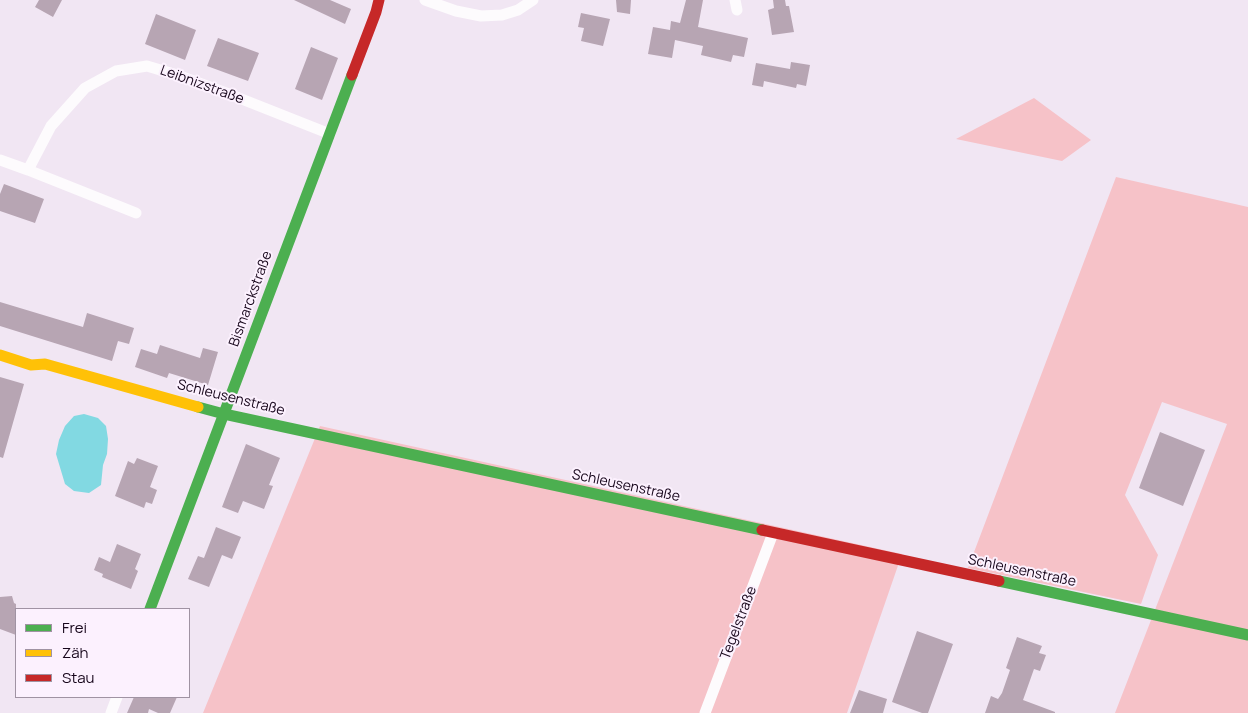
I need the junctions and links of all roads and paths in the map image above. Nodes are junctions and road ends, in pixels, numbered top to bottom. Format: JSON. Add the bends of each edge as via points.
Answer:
{"nodes":[{"id":1,"x":379,"y":0,"type":"edge"},
{"id":2,"x":425,"y":0,"type":"edge"},
{"id":3,"x":533,"y":0,"type":"edge"},
{"id":4,"x":330,"y":134,"type":"junction"},
{"id":5,"x":0,"y":160,"type":"edge"},
{"id":6,"x":28,"y":170,"type":"junction"},
{"id":7,"x":136,"y":213,"type":"dead end"},
{"id":8,"x":0,"y":355,"type":"edge"},
{"id":9,"x":224,"y":414,"type":"junction"},
{"id":10,"x":773,"y":533,"type":"junction"},
{"id":11,"x":150,"y":608,"type":"edge"},
{"id":12,"x":1248,"y":635,"type":"edge"},
{"id":13,"x":117,"y":698,"type":"edge"},
{"id":14,"x":111,"y":713,"type":"edge"},
{"id":15,"x":705,"y":713,"type":"edge"}],
"edges":[{"from":1,"to":4,"type":"street","name":"Bismarckstraße"},
{"from":2,"to":3,"type":"street","via":[[481,16],[502,15]]},
{"from":4,"to":6,"type":"street","name":"Leibnizstraße","via":[[147,66],[116,71],[85,88],[51,126]]},
{"from":4,"to":9,"type":"street","name":"Bismarckstraße"},
{"from":5,"to":6,"type":"street"},
{"from":6,"to":7,"type":"street"},
{"from":8,"to":9,"type":"street","name":"Schleusenstraße","via":[[31,365],[45,364]]},
{"from":9,"to":10,"type":"street","name":"Schleusenstraße"},
{"from":9,"to":11,"type":"street","name":"Bismarckstraße"},
{"from":10,"to":12,"type":"street","name":"Schleusenstraße"},
{"from":10,"to":15,"type":"street","name":"Tegelstraße"},
{"from":13,"to":14,"type":"street"}]}
